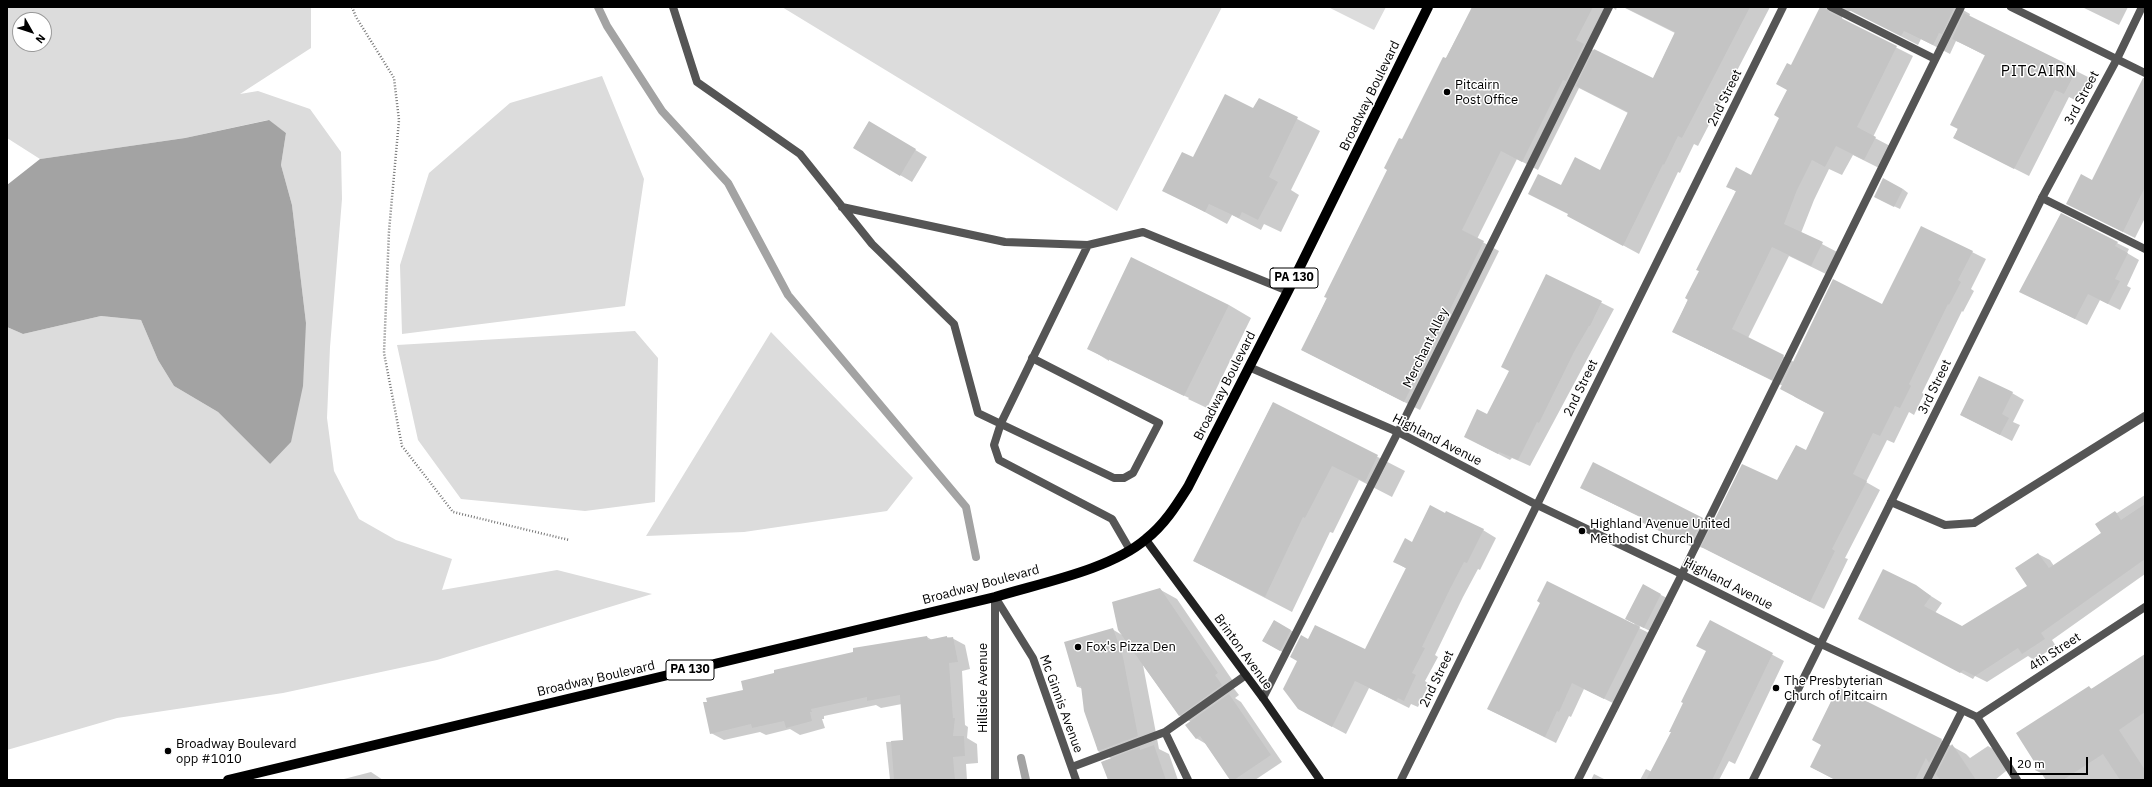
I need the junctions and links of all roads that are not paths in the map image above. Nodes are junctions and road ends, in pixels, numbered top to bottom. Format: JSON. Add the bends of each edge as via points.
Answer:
{"nodes":[{"id":1,"x":673,"y":7,"type":"edge"},
{"id":2,"x":1428,"y":7,"type":"edge"},
{"id":3,"x":1609,"y":7,"type":"edge"},
{"id":4,"x":1783,"y":7,"type":"edge"},
{"id":5,"x":1831,"y":7,"type":"edge"},
{"id":6,"x":1961,"y":7,"type":"edge"},
{"id":7,"x":2011,"y":7,"type":"edge"},
{"id":8,"x":2142,"y":7,"type":"edge"},
{"id":9,"x":1935,"y":59,"type":"junction"},
{"id":10,"x":2116,"y":59,"type":"junction"},
{"id":11,"x":2145,"y":73,"type":"edge"},
{"id":12,"x":2042,"y":198,"type":"junction"},
{"id":13,"x":842,"y":207,"type":"junction"},
{"id":14,"x":1088,"y":245,"type":"junction"},
{"id":15,"x":2145,"y":249,"type":"edge"},
{"id":16,"x":1288,"y":291,"type":"junction"},
{"id":17,"x":1032,"y":358,"type":"junction"},
{"id":18,"x":1249,"y":367,"type":"junction"},
{"id":19,"x":2145,"y":416,"type":"edge"},
{"id":20,"x":1001,"y":423,"type":"junction"},
{"id":21,"x":1398,"y":432,"type":"junction"},
{"id":22,"x":1892,"y":502,"type":"junction"},
{"id":23,"x":1537,"y":505,"type":"junction"},
{"id":24,"x":1146,"y":540,"type":"junction"},
{"id":25,"x":1130,"y":550,"type":"junction"},
{"id":26,"x":1682,"y":574,"type":"junction"},
{"id":27,"x":995,"y":597,"type":"junction"},
{"id":28,"x":2145,"y":607,"type":"edge"},
{"id":29,"x":1821,"y":644,"type":"junction"},
{"id":30,"x":1246,"y":676,"type":"junction"},
{"id":31,"x":1263,"y":698,"type":"junction"},
{"id":32,"x":1962,"y":711,"type":"junction"},
{"id":33,"x":1977,"y":717,"type":"junction"},
{"id":34,"x":1165,"y":732,"type":"junction"},
{"id":35,"x":1072,"y":767,"type":"junction"},
{"id":36,"x":228,"y":780,"type":"edge"},
{"id":37,"x":995,"y":780,"type":"edge"},
{"id":38,"x":1076,"y":780,"type":"edge"},
{"id":39,"x":1188,"y":780,"type":"edge"},
{"id":40,"x":1320,"y":780,"type":"edge"},
{"id":41,"x":1400,"y":780,"type":"edge"},
{"id":42,"x":1578,"y":780,"type":"edge"},
{"id":43,"x":1753,"y":780,"type":"edge"},
{"id":44,"x":1927,"y":780,"type":"edge"},
{"id":45,"x":2017,"y":780,"type":"edge"}],
"edges":[{"from":1,"to":13,"type":"street","via":[[697,82],[800,154]]},
{"from":2,"to":16,"type":"main road","name":"Broadway Boulevard","number":"PA 130"},
{"from":3,"to":21,"type":"street","name":"Merchant Alley"},
{"from":4,"to":23,"type":"street","name":"2nd Street"},
{"from":5,"to":9,"type":"street"},
{"from":6,"to":9,"type":"street"},
{"from":7,"to":10,"type":"street"},
{"from":8,"to":10,"type":"street","name":"3rd Street"},
{"from":9,"to":26,"type":"street"},
{"from":10,"to":11,"type":"street"},
{"from":10,"to":12,"type":"street","name":"3rd Street"},
{"from":12,"to":15,"type":"street"},
{"from":12,"to":22,"type":"street","name":"3rd Street"},
{"from":13,"to":14,"type":"street","via":[[1005,242]]},
{"from":13,"to":20,"type":"street","via":[[872,244],[954,324],[978,413]]},
{"from":14,"to":16,"type":"street","via":[[1143,232]]},
{"from":14,"to":17,"type":"street"},
{"from":16,"to":18,"type":"main road","name":"Broadway Boulevard","number":"PA 130"},
{"from":17,"to":20,"type":"street"},
{"from":17,"to":20,"type":"street","via":[[1159,423],[1134,473],[1124,478],[1114,478]]},
{"from":18,"to":21,"type":"street","name":"Highland Avenue"},
{"from":18,"to":24,"type":"main road","name":"Broadway Boulevard","number":"PA 130","via":[[1188,487],[1171,514]]},
{"from":19,"to":22,"type":"street","via":[[1974,523],[1945,525]]},
{"from":20,"to":25,"type":"street","via":[[994,445],[999,460],[1112,519]]},
{"from":21,"to":23,"type":"street","name":"Highland Avenue"},
{"from":21,"to":31,"type":"street","name":"Merchant Alley"},
{"from":22,"to":29,"type":"street","name":"3rd Street"},
{"from":23,"to":26,"type":"street","name":"Highland Avenue"},
{"from":23,"to":41,"type":"street","name":"2nd Street"},
{"from":24,"to":25,"type":"main road","name":"Broadway Boulevard","number":"PA 130"},
{"from":24,"to":30,"type":"street","name":"Brinton Avenue"},
{"from":25,"to":27,"type":"main road","name":"Broadway Boulevard","number":"PA 130","via":[[1095,567]]},
{"from":26,"to":29,"type":"street","name":"Highland Avenue"},
{"from":26,"to":42,"type":"street"},
{"from":27,"to":35,"type":"street","name":"Mc Ginnis Avenue","via":[[1033,658]]},
{"from":27,"to":36,"type":"main road","name":"Broadway Boulevard","number":"PA 130"},
{"from":27,"to":37,"type":"street","name":"Hillside Avenue"},
{"from":28,"to":33,"type":"street","name":"4th Street"},
{"from":29,"to":32,"type":"street","name":"Highland Avenue"},
{"from":29,"to":43,"type":"street","name":"3rd Street"},
{"from":30,"to":31,"type":"street","name":"Brinton Avenue"},
{"from":30,"to":34,"type":"street"},
{"from":31,"to":40,"type":"street","name":"Brinton Avenue"},
{"from":32,"to":33,"type":"street","name":"Highland Avenue"},
{"from":32,"to":44,"type":"street"},
{"from":33,"to":45,"type":"street"},
{"from":34,"to":35,"type":"street"},
{"from":34,"to":39,"type":"street"},
{"from":35,"to":38,"type":"street","name":"Mc Ginnis Avenue"}]}
